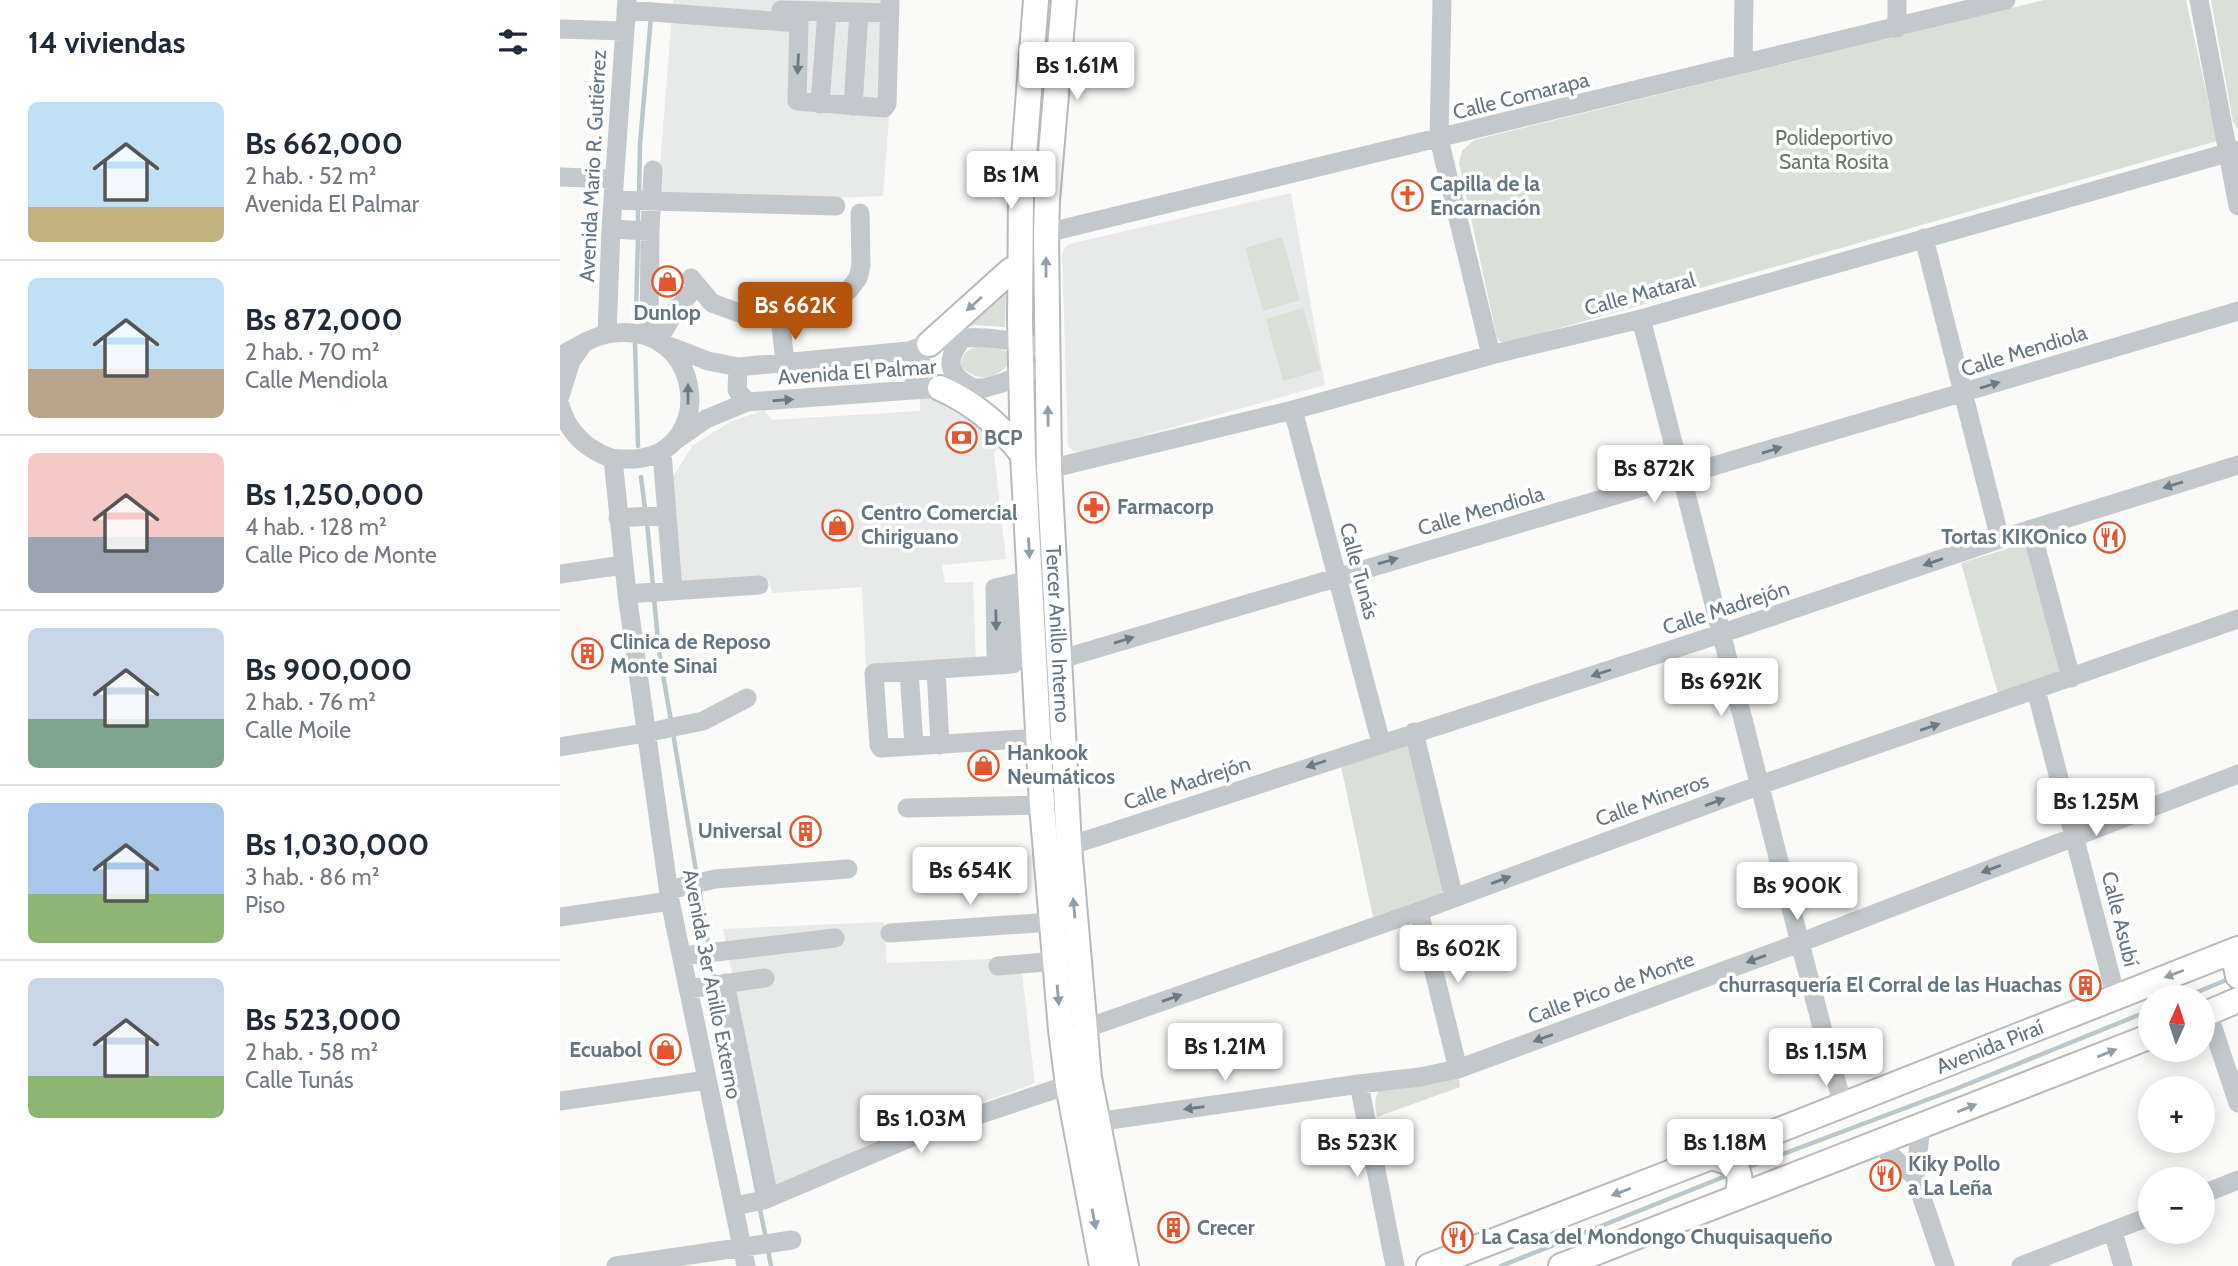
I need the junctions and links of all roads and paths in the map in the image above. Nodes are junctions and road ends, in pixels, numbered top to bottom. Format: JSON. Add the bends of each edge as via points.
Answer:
{"nodes":[{"id":1,"x":1064,"y":0,"type":"edge"},
{"id":2,"x":1442,"y":0,"type":"edge"},
{"id":3,"x":1744,"y":0,"type":"edge"},
{"id":4,"x":1897,"y":0,"type":"edge"},
{"id":5,"x":2006,"y":0,"type":"edge"},
{"id":6,"x":2199,"y":0,"type":"edge"},
{"id":7,"x":630,"y":5,"type":"edge"},
{"id":8,"x":890,"y":6,"type":"edge"},
{"id":9,"x":1035,"y":6,"type":"edge"},
{"id":10,"x":827,"y":11,"type":"junction"},
{"id":11,"x":859,"y":12,"type":"junction"},
{"id":12,"x":800,"y":17,"type":"junction"},
{"id":13,"x":1897,"y":28,"type":"junction"},
{"id":14,"x":560,"y":29,"type":"edge"},
{"id":15,"x":624,"y":31,"type":"junction"},
{"id":16,"x":1058,"y":56,"type":"junction"},
{"id":17,"x":1743,"y":64,"type":"junction"},
{"id":18,"x":820,"y":104,"type":"junction"},
{"id":19,"x":852,"y":106,"type":"junction"},
{"id":20,"x":1439,"y":139,"type":"junction"},
{"id":21,"x":2232,"y":151,"type":"edge"},
{"id":22,"x":1023,"y":162,"type":"junction"},
{"id":23,"x":653,"y":170,"type":"dead end"},
{"id":24,"x":560,"y":177,"type":"edge"},
{"id":25,"x":614,"y":179,"type":"junction"},
{"id":26,"x":617,"y":200,"type":"junction"},
{"id":27,"x":648,"y":201,"type":"junction"},
{"id":28,"x":836,"y":206,"type":"dead end"},
{"id":29,"x":2238,"y":206,"type":"edge"},
{"id":30,"x":860,"y":213,"type":"dead end"},
{"id":31,"x":633,"y":230,"type":"junction"},
{"id":32,"x":1046,"y":233,"type":"junction"},
{"id":33,"x":1924,"y":238,"type":"junction"},
{"id":34,"x":1020,"y":265,"type":"junction"},
{"id":35,"x":2238,"y":311,"type":"edge"},
{"id":36,"x":780,"y":316,"type":"junction"},
{"id":37,"x":1641,"y":319,"type":"junction"},
{"id":38,"x":607,"y":334,"type":"junction"},
{"id":39,"x":964,"y":337,"type":"junction"},
{"id":40,"x":657,"y":340,"type":"junction"},
{"id":41,"x":1020,"y":342,"type":"junction"},
{"id":42,"x":584,"y":343,"type":"junction"},
{"id":43,"x":919,"y":348,"type":"junction"},
{"id":44,"x":1491,"y":355,"type":"junction"},
{"id":45,"x":560,"y":356,"type":"edge"},
{"id":46,"x":1047,"y":356,"type":"junction"},
{"id":47,"x":785,"y":363,"type":"junction"},
{"id":48,"x":738,"y":367,"type":"junction"},
{"id":49,"x":1021,"y":375,"type":"junction"},
{"id":50,"x":940,"y":388,"type":"junction"},
{"id":51,"x":973,"y":388,"type":"junction"},
{"id":52,"x":910,"y":390,"type":"junction"},
{"id":53,"x":1964,"y":393,"type":"junction"},
{"id":54,"x":560,"y":396,"type":"edge"},
{"id":55,"x":747,"y":402,"type":"junction"},
{"id":56,"x":560,"y":404,"type":"edge"},
{"id":57,"x":1293,"y":410,"type":"junction"},
{"id":58,"x":567,"y":435,"type":"edge"},
{"id":59,"x":669,"y":446,"type":"junction"},
{"id":60,"x":1023,"y":455,"type":"junction"},
{"id":61,"x":613,"y":459,"type":"junction"},
{"id":62,"x":2238,"y":465,"type":"edge"},
{"id":63,"x":1049,"y":469,"type":"junction"},
{"id":64,"x":1682,"y":476,"type":"junction"},
{"id":65,"x":642,"y":517,"type":"junction"},
{"id":66,"x":2031,"y":529,"type":"junction"},
{"id":67,"x":2000,"y":539,"type":"junction"},
{"id":68,"x":624,"y":565,"type":"junction"},
{"id":69,"x":560,"y":574,"type":"edge"},
{"id":70,"x":1337,"y":576,"type":"junction"},
{"id":71,"x":1021,"y":582,"type":"junction"},
{"id":72,"x":759,"y":585,"type":"dead end"},
{"id":73,"x":666,"y":590,"type":"junction"},
{"id":74,"x":632,"y":594,"type":"junction"},
{"id":75,"x":2238,"y":619,"type":"edge"},
{"id":76,"x":1720,"y":635,"type":"junction"},
{"id":77,"x":1035,"y":659,"type":"junction"},
{"id":78,"x":936,"y":669,"type":"junction"},
{"id":79,"x":909,"y":671,"type":"junction"},
{"id":80,"x":2071,"y":678,"type":"junction"},
{"id":81,"x":2036,"y":690,"type":"junction"},
{"id":82,"x":747,"y":698,"type":"dead end"},
{"id":83,"x":661,"y":730,"type":"junction"},
{"id":84,"x":1414,"y":732,"type":"junction"},
{"id":85,"x":1038,"y":738,"type":"junction"},
{"id":86,"x":1381,"y":743,"type":"junction"},
{"id":87,"x":940,"y":745,"type":"junction"},
{"id":88,"x":914,"y":746,"type":"junction"},
{"id":89,"x":560,"y":747,"type":"edge"},
{"id":90,"x":2238,"y":774,"type":"edge"},
{"id":91,"x":1760,"y":785,"type":"junction"},
{"id":92,"x":1042,"y":805,"type":"junction"},
{"id":93,"x":907,"y":808,"type":"dead end"},
{"id":94,"x":2075,"y":836,"type":"junction"},
{"id":95,"x":1069,"y":846,"type":"junction"},
{"id":96,"x":848,"y":869,"type":"dead end"},
{"id":97,"x":1049,"y":886,"type":"junction"},
{"id":98,"x":674,"y":892,"type":"junction"},
{"id":99,"x":1454,"y":898,"type":"junction"},
{"id":100,"x":1419,"y":911,"type":"junction"},
{"id":101,"x":560,"y":917,"type":"edge"},
{"id":102,"x":1052,"y":922,"type":"junction"},
{"id":103,"x":890,"y":933,"type":"dead end"},
{"id":104,"x":835,"y":939,"type":"dead end"},
{"id":105,"x":1799,"y":943,"type":"junction"},
{"id":106,"x":689,"y":955,"type":"junction"},
{"id":107,"x":1056,"y":961,"type":"junction"},
{"id":108,"x":2237,"y":962,"type":"edge"},
{"id":109,"x":998,"y":966,"type":"dead end"},
{"id":110,"x":765,"y":978,"type":"dead end"},
{"id":111,"x":709,"y":986,"type":"junction"},
{"id":112,"x":2116,"y":997,"type":"junction"},
{"id":113,"x":2238,"y":1000,"type":"edge"},
{"id":114,"x":2216,"y":1010,"type":"edge"},
{"id":115,"x":1073,"y":1029,"type":"junction"},
{"id":116,"x":2138,"y":1041,"type":"edge"},
{"id":117,"x":2216,"y":1042,"type":"edge"},
{"id":118,"x":1458,"y":1069,"type":"junction"},
{"id":119,"x":707,"y":1080,"type":"junction"},
{"id":120,"x":1079,"y":1081,"type":"junction"},
{"id":121,"x":1359,"y":1084,"type":"junction"},
{"id":122,"x":560,"y":1101,"type":"edge"},
{"id":123,"x":2238,"y":1103,"type":"edge"},
{"id":124,"x":1843,"y":1105,"type":"junction"},
{"id":125,"x":1096,"y":1122,"type":"junction"},
{"id":126,"x":1921,"y":1126,"type":"junction"},
{"id":127,"x":1877,"y":1143,"type":"junction"},
{"id":128,"x":1732,"y":1153,"type":"junction"},
{"id":129,"x":1915,"y":1177,"type":"junction"},
{"id":130,"x":2238,"y":1180,"type":"edge"},
{"id":131,"x":1751,"y":1186,"type":"junction"},
{"id":132,"x":2215,"y":1189,"type":"edge"},
{"id":133,"x":767,"y":1199,"type":"junction"},
{"id":134,"x":739,"y":1205,"type":"junction"},
{"id":135,"x":2138,"y":1221,"type":"edge"},
{"id":136,"x":2113,"y":1232,"type":"junction"},
{"id":137,"x":792,"y":1240,"type":"dead end"},
{"id":138,"x":754,"y":1251,"type":"edge"},
{"id":139,"x":616,"y":1266,"type":"edge"},
{"id":140,"x":1102,"y":1266,"type":"edge"},
{"id":141,"x":1126,"y":1266,"type":"edge"},
{"id":142,"x":1395,"y":1266,"type":"edge"},
{"id":143,"x":1429,"y":1266,"type":"edge"},
{"id":144,"x":1561,"y":1266,"type":"edge"},
{"id":145,"x":1945,"y":1266,"type":"edge"},
{"id":146,"x":2021,"y":1266,"type":"edge"},
{"id":147,"x":2123,"y":1266,"type":"edge"}],
"edges":[{"from":1,"to":16,"type":"main road","name":"Tercer Anillo Interno"},
{"from":2,"to":20,"type":"street"},
{"from":3,"to":17,"type":"street"},
{"from":4,"to":13,"type":"street"},
{"from":5,"to":13,"type":"street","name":"Calle Comarapa"},
{"from":6,"to":21,"type":"street"},
{"from":7,"to":12,"type":"street"},
{"from":7,"to":15,"type":"street","name":"Avenida Mario R. Gutiérrez"},
{"from":8,"to":11,"type":"street"},
{"from":8,"to":19,"type":"street","via":[[886,107]]},
{"from":9,"to":16,"type":"main road","via":[[1051,18]]},
{"from":9,"to":22,"type":"main road","name":"Tercer Anillo Interno"},
{"from":10,"to":11,"type":"street"},
{"from":10,"to":12,"type":"street"},
{"from":10,"to":18,"type":"street"},
{"from":11,"to":19,"type":"street"},
{"from":12,"to":18,"type":"street","one_way":true,"via":[[796,98],[801,103]]},
{"from":13,"to":17,"type":"street","name":"Calle Comarapa"},
{"from":14,"to":15,"type":"street"},
{"from":15,"to":25,"type":"street","name":"Avenida Mario R. Gutiérrez"},
{"from":16,"to":32,"type":"main road","name":"Tercer Anillo Interno"},
{"from":17,"to":20,"type":"street","name":"Calle Comarapa"},
{"from":18,"to":19,"type":"street"},
{"from":20,"to":32,"type":"street","name":"Calle Comarapa"},
{"from":20,"to":44,"type":"street"},
{"from":21,"to":29,"type":"street"},
{"from":21,"to":33,"type":"street","name":"Calle Mataral"},
{"from":22,"to":32,"type":"main road","via":[[1034,213]]},
{"from":22,"to":34,"type":"main road","name":"Tercer Anillo Interno"},
{"from":23,"to":27,"type":"street"},
{"from":24,"to":25,"type":"street"},
{"from":25,"to":26,"type":"street","name":"Avenida Mario R. Gutiérrez"},
{"from":26,"to":27,"type":"street"},
{"from":26,"to":31,"type":"street","name":"Avenida Mario R. Gutiérrez"},
{"from":27,"to":28,"type":"street"},
{"from":27,"to":31,"type":"street"},
{"from":30,"to":36,"type":"street","via":[[861,265],[849,290]]},
{"from":31,"to":38,"type":"street","name":"Avenida Mario R. Gutiérrez"},
{"from":31,"to":40,"type":"street"},
{"from":46,"to":32,"type":"main road","name":"Tercer Anillo Interno","one_way":true},
{"from":33,"to":37,"type":"street","name":"Calle Mataral"},
{"from":33,"to":53,"type":"street"},
{"from":34,"to":41,"type":"main road","name":"Tercer Anillo Interno"},
{"from":34,"to":43,"type":"main road","one_way":true},
{"from":53,"to":35,"type":"street","name":"Calle Mendiola","one_way":true},
{"from":36,"to":40,"type":"street","via":[[742,314],[712,303],[694,281]]},
{"from":36,"to":47,"type":"street"},
{"from":37,"to":44,"type":"street","name":"Calle Mataral"},
{"from":37,"to":64,"type":"street"},
{"from":38,"to":40,"type":"street","name":"Avenida El Palmar","via":[[621,332]]},
{"from":38,"to":42,"type":"street"},
{"from":39,"to":41,"type":"street","name":"Avenida El Palmar"},
{"from":39,"to":43,"type":"street","name":"Avenida El Palmar"},
{"from":39,"to":51,"type":"street","via":[[950,362],[957,377]]},
{"from":40,"to":48,"type":"street","name":"Avenida El Palmar","via":[[708,361]]},
{"from":59,"to":40,"type":"street","one_way":true,"via":[[686,422],[688,379],[679,360]]},
{"from":41,"to":46,"type":"street","name":"Avenida El Palmar"},
{"from":41,"to":49,"type":"main road","name":"Tercer Anillo Interno"},
{"from":42,"to":45,"type":"street"},
{"from":42,"to":54,"type":"street","via":[[571,361]]},
{"from":43,"to":47,"type":"street","name":"Avenida El Palmar"},
{"from":43,"to":52,"type":"street","via":[[921,373]]},
{"from":44,"to":57,"type":"street","name":"Calle Mataral"},
{"from":46,"to":49,"type":"street","name":"Avenida El Palmar"},
{"from":63,"to":46,"type":"main road","name":"Tercer Anillo Interno","one_way":true},
{"from":47,"to":48,"type":"street","name":"Avenida El Palmar"},
{"from":48,"to":55,"type":"street","via":[[737,390]]},
{"from":49,"to":51,"type":"street","name":"Avenida El Palmar"},
{"from":49,"to":60,"type":"main road","name":"Tercer Anillo Interno"},
{"from":50,"to":51,"type":"street","name":"Avenida El Palmar"},
{"from":50,"to":52,"type":"street","name":"Avenida El Palmar"},
{"from":50,"to":60,"type":"main road","via":[[976,407]]},
{"from":55,"to":52,"type":"street","name":"Avenida El Palmar","one_way":true},
{"from":64,"to":53,"type":"street","name":"Calle Mendiola","one_way":true},
{"from":53,"to":67,"type":"street"},
{"from":55,"to":59,"type":"street","name":"Avenida El Palmar","via":[[706,419]]},
{"from":56,"to":58,"type":"street"},
{"from":57,"to":63,"type":"street","name":"Calle Mataral"},
{"from":57,"to":70,"type":"street","name":"Calle Tunás"},
{"from":58,"to":61,"type":"street"},
{"from":59,"to":61,"type":"street","via":[[646,458]]},
{"from":59,"to":65,"type":"street","name":"Avenida 3er Anillo Externo"},
{"from":60,"to":71,"type":"main road","name":"Tercer Anillo Interno","one_way":true},
{"from":61,"to":65,"type":"street","name":"Avenida 3er Anillo Externo"},
{"from":62,"to":66,"type":"street","name":"Calle Madrejón","one_way":true},
{"from":63,"to":77,"type":"main road","name":"Tercer Anillo Interno"},
{"from":70,"to":64,"type":"street","name":"Calle Mendiola","one_way":true},
{"from":64,"to":76,"type":"street"},
{"from":65,"to":68,"type":"street","name":"Avenida 3er Anillo Externo"},
{"from":65,"to":73,"type":"street","name":"Avenida 3er Anillo Externo"},
{"from":66,"to":67,"type":"street","name":"Calle Madrejón"},
{"from":66,"to":80,"type":"street"},
{"from":67,"to":76,"type":"street","name":"Calle Madrejón","one_way":true},
{"from":68,"to":69,"type":"street"},
{"from":68,"to":74,"type":"street","name":"Avenida 3er Anillo Externo"},
{"from":77,"to":70,"type":"street","name":"Calle Mendiola","one_way":true},
{"from":70,"to":86,"type":"street","name":"Calle Tunás"},
{"from":71,"to":77,"type":"main road","name":"Tercer Anillo Interno"},
{"from":71,"to":77,"type":"street","one_way":true,"via":[[995,589],[997,654]]},
{"from":72,"to":73,"type":"street"},
{"from":73,"to":74,"type":"street"},
{"from":74,"to":83,"type":"street","name":"Avenida 3er Anillo Externo"},
{"from":75,"to":80,"type":"street","name":"Calle Mineros"},
{"from":76,"to":84,"type":"street","name":"Calle Madrejón","one_way":true},
{"from":76,"to":91,"type":"street"},
{"from":77,"to":78,"type":"street","name":"Calle Mendiola"},
{"from":77,"to":85,"type":"main road","name":"Tercer Anillo Interno"},
{"from":77,"to":95,"type":"main road","name":"Tercer Anillo Interno"},
{"from":78,"to":79,"type":"street","name":"Calle Mendiola"},
{"from":78,"to":87,"type":"street"},
{"from":79,"to":88,"type":"street"},
{"from":79,"to":88,"type":"street","name":"Calle Mendiola","via":[[874,675],[879,747]]},
{"from":80,"to":81,"type":"street","name":"Calle Mineros"},
{"from":91,"to":81,"type":"street","name":"Calle Mineros","one_way":true},
{"from":81,"to":94,"type":"street","name":"Calle Asubí"},
{"from":82,"to":83,"type":"street","via":[[703,721]]},
{"from":83,"to":89,"type":"street"},
{"from":83,"to":98,"type":"street","name":"Avenida 3er Anillo Externo"},
{"from":84,"to":86,"type":"street","name":"Calle Madrejón"},
{"from":84,"to":99,"type":"street"},
{"from":85,"to":87,"type":"street"},
{"from":85,"to":92,"type":"main road","name":"Tercer Anillo Interno"},
{"from":86,"to":95,"type":"street","name":"Calle Madrejón","one_way":true},
{"from":87,"to":88,"type":"street"},
{"from":90,"to":94,"type":"street","name":"Calle Pico de Monte"},
{"from":99,"to":91,"type":"street","name":"Calle Mineros","one_way":true},
{"from":91,"to":105,"type":"street"},
{"from":92,"to":93,"type":"street"},
{"from":92,"to":95,"type":"street","via":[[1049,830]]},
{"from":92,"to":97,"type":"main road","name":"Tercer Anillo Interno"},
{"from":94,"to":105,"type":"street","name":"Calle Pico de Monte","one_way":true},
{"from":94,"to":112,"type":"street","name":"Calle Asubí"},
{"from":95,"to":97,"type":"street","via":[[1054,863]]},
{"from":115,"to":95,"type":"main road","name":"Tercer Anillo Interno","one_way":true},
{"from":96,"to":98,"type":"street","via":[[706,881]]},
{"from":97,"to":102,"type":"main road","name":"Tercer Anillo Interno"},
{"from":98,"to":101,"type":"street"},
{"from":98,"to":106,"type":"street","name":"Avenida 3er Anillo Externo"},
{"from":99,"to":100,"type":"street","name":"Calle Mineros"},
{"from":115,"to":100,"type":"street","name":"Calle Mineros","one_way":true},
{"from":100,"to":118,"type":"street"},
{"from":102,"to":103,"type":"street"},
{"from":102,"to":107,"type":"main road","name":"Tercer Anillo Interno"},
{"from":104,"to":106,"type":"street"},
{"from":105,"to":118,"type":"street","name":"Calle Pico de Monte","one_way":true},
{"from":105,"to":124,"type":"street"},
{"from":106,"to":111,"type":"street","name":"Avenida 3er Anillo Externo"},
{"from":107,"to":109,"type":"street"},
{"from":107,"to":115,"type":"main road","name":"Tercer Anillo Interno","one_way":true},
{"from":108,"to":112,"type":"main road","name":"Avenida Piraí","one_way":true},
{"from":110,"to":111,"type":"street"},
{"from":111,"to":119,"type":"street","name":"Avenida 3er Anillo Externo"},
{"from":111,"to":133,"type":"street"},
{"from":112,"to":124,"type":"main road","name":"Avenida Piraí"},
{"from":113,"to":114,"type":"main road"},
{"from":115,"to":120,"type":"main road","name":"Tercer Anillo Interno"},
{"from":126,"to":116,"type":"main road","one_way":true},
{"from":117,"to":123,"type":"street"},
{"from":118,"to":121,"type":"street","name":"Calle Pico de Monte"},
{"from":119,"to":122,"type":"street"},
{"from":119,"to":134,"type":"street","name":"Avenida 3er Anillo Externo"},
{"from":120,"to":125,"type":"main road","name":"Tercer Anillo Interno"},
{"from":120,"to":133,"type":"street","via":[[912,1137]]},
{"from":120,"to":140,"type":"main road","name":"Tercer Anillo Interno","one_way":true},
{"from":121,"to":125,"type":"street","name":"Calle Pico de Monte","one_way":true},
{"from":121,"to":142,"type":"street"},
{"from":124,"to":128,"type":"main road","name":"Avenida Piraí"},
{"from":125,"to":141,"type":"main road","name":"Tercer Anillo Interno"},
{"from":126,"to":127,"type":"main road"},
{"from":126,"to":129,"type":"street"},
{"from":127,"to":129,"type":"street"},
{"from":127,"to":131,"type":"main road"},
{"from":128,"to":131,"type":"main road"},
{"from":128,"to":143,"type":"main road","name":"Avenida Piraí","one_way":true},
{"from":129,"to":145,"type":"street"},
{"from":130,"to":132,"type":"street"},
{"from":131,"to":144,"type":"main road"},
{"from":133,"to":134,"type":"street"},
{"from":134,"to":138,"type":"street","name":"Avenida 3er Anillo Externo"},
{"from":135,"to":136,"type":"street"},
{"from":136,"to":146,"type":"street"},
{"from":136,"to":147,"type":"street"},
{"from":137,"to":138,"type":"street"},
{"from":138,"to":139,"type":"street"}]}
